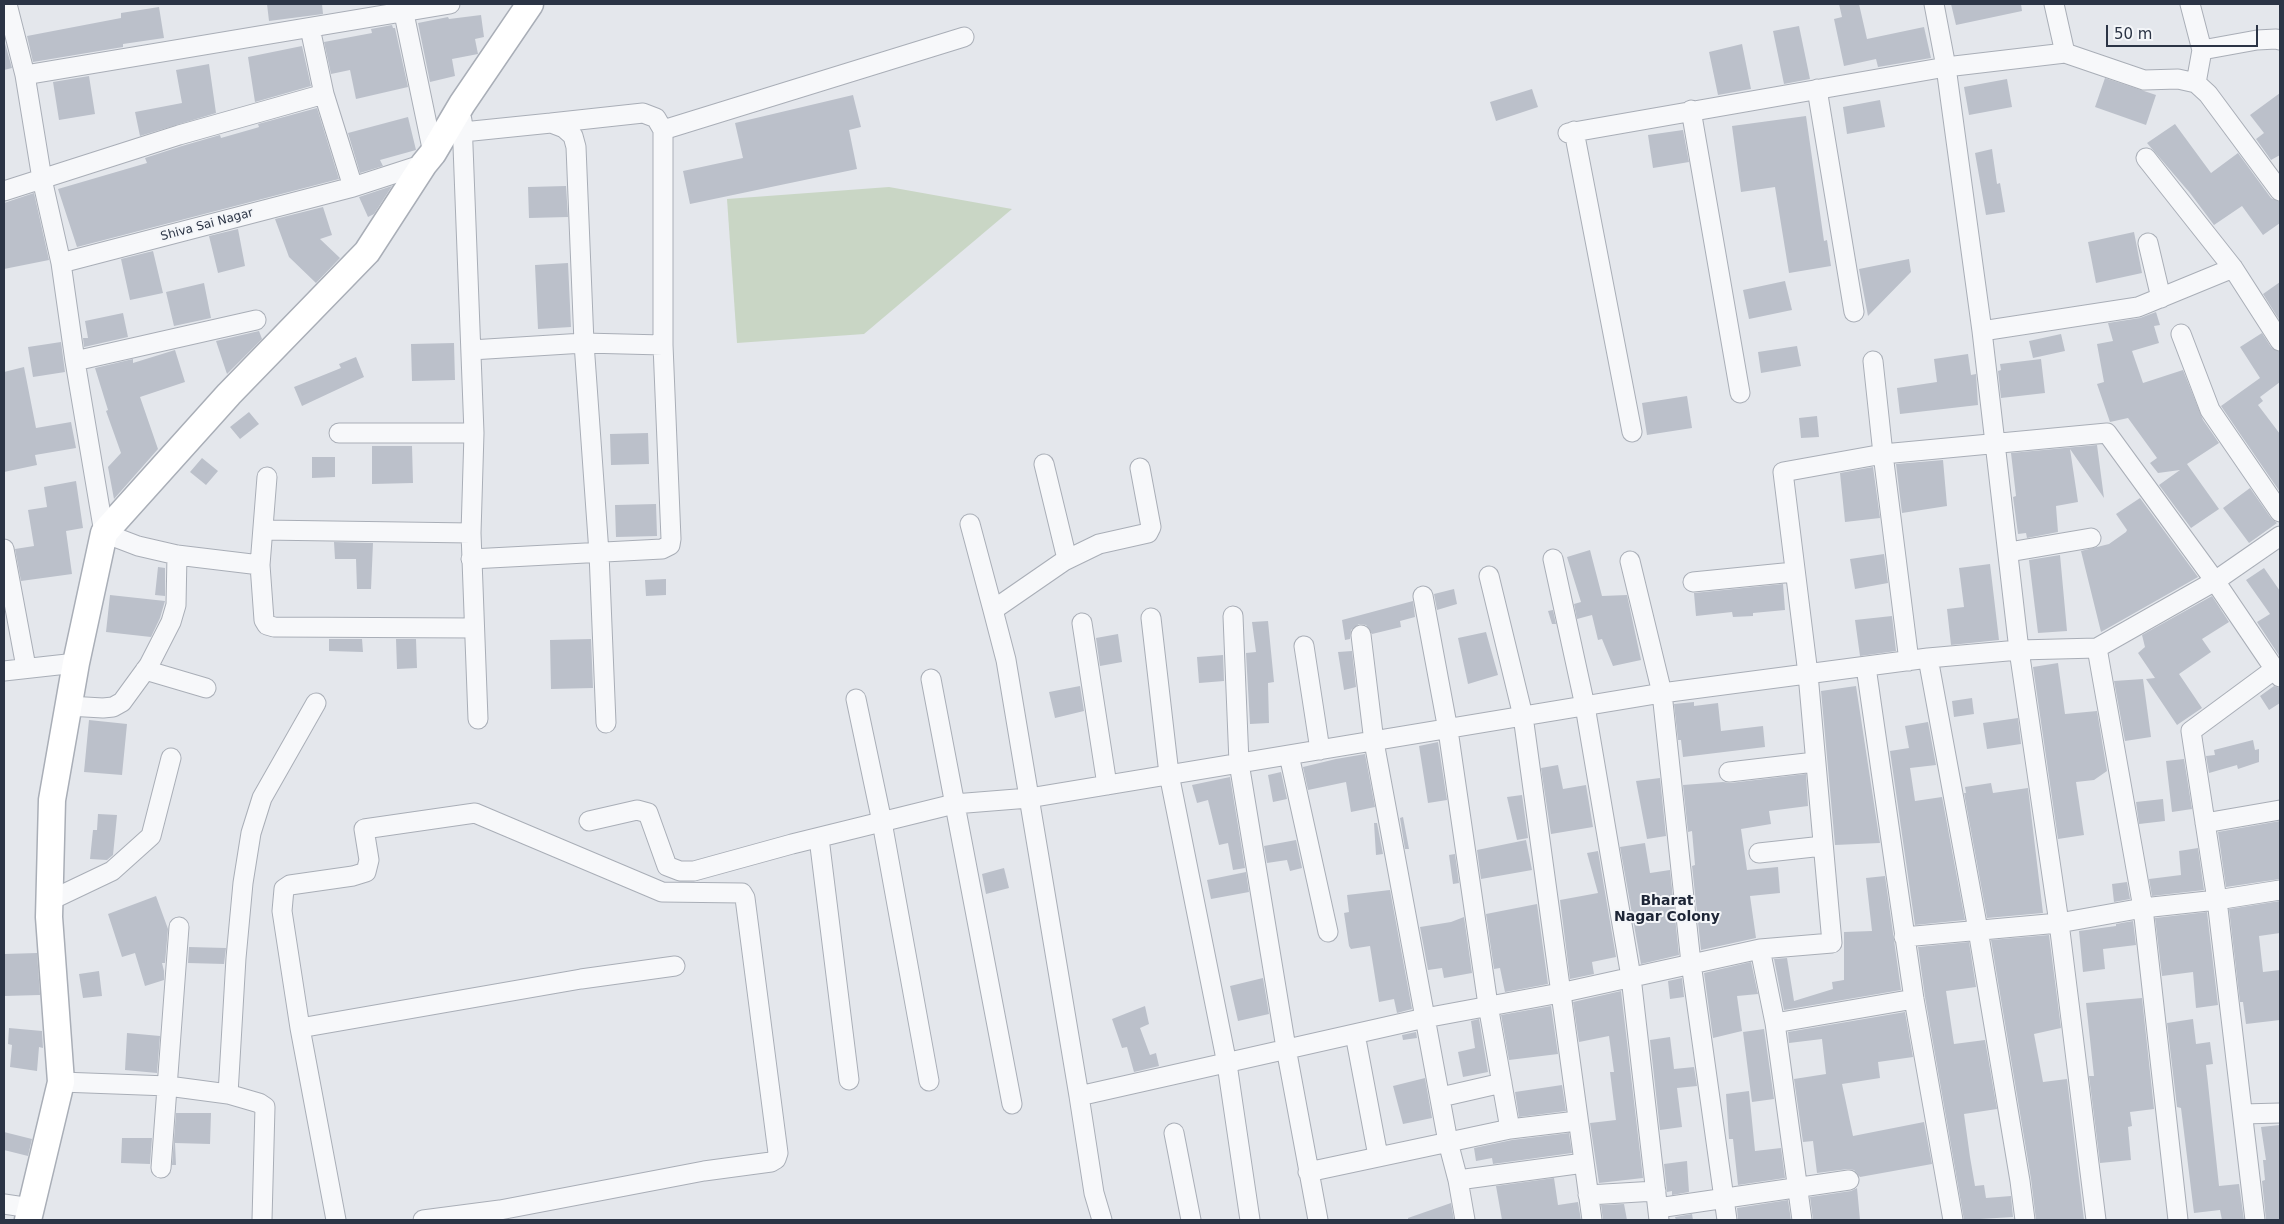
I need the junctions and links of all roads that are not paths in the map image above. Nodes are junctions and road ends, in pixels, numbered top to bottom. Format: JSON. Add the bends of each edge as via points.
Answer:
{"nodes":[{"id":1,"x":7,"y":4,"type":"edge"},
{"id":2,"x":450,"y":4,"type":"edge"},
{"id":3,"x":530,"y":4,"type":"edge"},
{"id":4,"x":1934,"y":4,"type":"edge"},
{"id":5,"x":2054,"y":4,"type":"edge"},
{"id":6,"x":2190,"y":4,"type":"edge"},
{"id":7,"x":403,"y":8,"type":"edge"},
{"id":8,"x":310,"y":28,"type":"junction"},
{"id":9,"x":964,"y":37,"type":"dead end"},
{"id":10,"x":2280,"y":40,"type":"edge"},
{"id":11,"x":2202,"y":50,"type":"junction"},
{"id":12,"x":2068,"y":54,"type":"junction"},
{"id":13,"x":1946,"y":67,"type":"junction"},
{"id":14,"x":25,"y":75,"type":"junction"},
{"id":15,"x":2196,"y":83,"type":"junction"},
{"id":16,"x":1817,"y":89,"type":"junction"},
{"id":17,"x":324,"y":94,"type":"junction"},
{"id":18,"x":462,"y":104,"type":"junction"},
{"id":19,"x":1691,"y":110,"type":"junction"},
{"id":20,"x":551,"y":123,"type":"junction"},
{"id":21,"x":663,"y":130,"type":"junction"},
{"id":22,"x":463,"y":132,"type":"junction"},
{"id":23,"x":2146,"y":158,"type":"dead end"},
{"id":24,"x":428,"y":159,"type":"junction"},
{"id":25,"x":42,"y":179,"type":"junction"},
{"id":26,"x":354,"y":187,"type":"junction"},
{"id":27,"x":2280,"y":191,"type":"edge"},
{"id":28,"x":4,"y":192,"type":"edge"},
{"id":29,"x":2148,"y":243,"type":"dead end"},
{"id":30,"x":61,"y":264,"type":"junction"},
{"id":31,"x":2233,"y":268,"type":"junction"},
{"id":32,"x":2161,"y":298,"type":"junction"},
{"id":33,"x":1854,"y":312,"type":"dead end"},
{"id":34,"x":256,"y":320,"type":"dead end"},
{"id":35,"x":1982,"y":331,"type":"junction"},
{"id":36,"x":2181,"y":334,"type":"dead end"},
{"id":37,"x":2280,"y":341,"type":"edge"},
{"id":38,"x":584,"y":343,"type":"junction"},
{"id":39,"x":663,"y":345,"type":"junction"},
{"id":40,"x":471,"y":350,"type":"junction"},
{"id":41,"x":75,"y":361,"type":"junction"},
{"id":42,"x":1873,"y":361,"type":"dead end"},
{"id":43,"x":1740,"y":393,"type":"dead end"},
{"id":44,"x":474,"y":432,"type":"junction"},
{"id":45,"x":1632,"y":432,"type":"dead end"},
{"id":46,"x":339,"y":433,"type":"dead end"},
{"id":47,"x":1996,"y":445,"type":"junction"},
{"id":48,"x":1883,"y":454,"type":"junction"},
{"id":49,"x":1044,"y":464,"type":"dead end"},
{"id":50,"x":1140,"y":468,"type":"dead end"},
{"id":51,"x":267,"y":477,"type":"dead end"},
{"id":52,"x":2280,"y":512,"type":"edge"},
{"id":53,"x":970,"y":524,"type":"dead end"},
{"id":54,"x":263,"y":530,"type":"junction"},
{"id":55,"x":104,"y":533,"type":"junction"},
{"id":56,"x":471,"y":533,"type":"junction"},
{"id":57,"x":2280,"y":536,"type":"edge"},
{"id":58,"x":2091,"y":538,"type":"dead end"},
{"id":59,"x":4,"y":549,"type":"edge"},
{"id":60,"x":2009,"y":552,"type":"junction"},
{"id":61,"x":599,"y":553,"type":"junction"},
{"id":62,"x":177,"y":556,"type":"junction"},
{"id":63,"x":471,"y":559,"type":"junction"},
{"id":64,"x":1067,"y":559,"type":"junction"},
{"id":65,"x":1553,"y":559,"type":"dead end"},
{"id":66,"x":1630,"y":561,"type":"dead end"},
{"id":67,"x":260,"y":565,"type":"junction"},
{"id":68,"x":1794,"y":572,"type":"junction"},
{"id":69,"x":1489,"y":576,"type":"dead end"},
{"id":70,"x":2215,"y":581,"type":"junction"},
{"id":71,"x":1692,"y":582,"type":"dead end"},
{"id":72,"x":1423,"y":596,"type":"dead end"},
{"id":73,"x":993,"y":613,"type":"junction"},
{"id":74,"x":1233,"y":616,"type":"dead end"},
{"id":75,"x":1151,"y":618,"type":"dead end"},
{"id":76,"x":1082,"y":623,"type":"dead end"},
{"id":77,"x":474,"y":628,"type":"junction"},
{"id":78,"x":1361,"y":635,"type":"dead end"},
{"id":79,"x":1304,"y":646,"type":"dead end"},
{"id":80,"x":2097,"y":648,"type":"junction"},
{"id":81,"x":2019,"y":650,"type":"junction"},
{"id":82,"x":1919,"y":659,"type":"junction"},
{"id":83,"x":76,"y":663,"type":"junction"},
{"id":84,"x":1866,"y":666,"type":"junction"},
{"id":85,"x":26,"y":667,"type":"junction"},
{"id":86,"x":145,"y":670,"type":"junction"},
{"id":87,"x":4,"y":671,"type":"edge"},
{"id":88,"x":2278,"y":673,"type":"edge"},
{"id":89,"x":1808,"y":674,"type":"junction"},
{"id":90,"x":931,"y":679,"type":"dead end"},
{"id":91,"x":206,"y":688,"type":"dead end"},
{"id":92,"x":1662,"y":693,"type":"junction"},
{"id":93,"x":856,"y":699,"type":"dead end"},
{"id":94,"x":316,"y":703,"type":"dead end"},
{"id":95,"x":68,"y":706,"type":"junction"},
{"id":96,"x":1585,"y":706,"type":"junction"},
{"id":97,"x":1523,"y":716,"type":"junction"},
{"id":98,"x":478,"y":719,"type":"dead end"},
{"id":99,"x":606,"y":723,"type":"dead end"},
{"id":100,"x":1448,"y":730,"type":"junction"},
{"id":101,"x":1374,"y":742,"type":"junction"},
{"id":102,"x":1320,"y":750,"type":"junction"},
{"id":103,"x":1289,"y":755,"type":"junction"},
{"id":104,"x":171,"y":758,"type":"dead end"},
{"id":105,"x":1815,"y":762,"type":"junction"},
{"id":106,"x":1239,"y":763,"type":"junction"},
{"id":107,"x":1729,"y":772,"type":"dead end"},
{"id":108,"x":1169,"y":774,"type":"junction"},
{"id":109,"x":1107,"y":785,"type":"junction"},
{"id":110,"x":1029,"y":798,"type":"junction"},
{"id":111,"x":954,"y":804,"type":"junction"},
{"id":112,"x":2280,"y":810,"type":"edge"},
{"id":113,"x":588,"y":822,"type":"dead end"},
{"id":114,"x":882,"y":822,"type":"junction"},
{"id":115,"x":2205,"y":823,"type":"junction"},
{"id":116,"x":819,"y":838,"type":"junction"},
{"id":117,"x":1823,"y":846,"type":"junction"},
{"id":118,"x":1759,"y":854,"type":"dead end"},
{"id":119,"x":2280,"y":890,"type":"edge"},
{"id":120,"x":2217,"y":900,"type":"junction"},
{"id":121,"x":2143,"y":908,"type":"junction"},
{"id":122,"x":50,"y":920,"type":"junction"},
{"id":123,"x":2059,"y":923,"type":"junction"},
{"id":124,"x":179,"y":927,"type":"dead end"},
{"id":125,"x":1978,"y":930,"type":"junction"},
{"id":126,"x":1328,"y":932,"type":"dead end"},
{"id":127,"x":1904,"y":937,"type":"junction"},
{"id":128,"x":1760,"y":949,"type":"junction"},
{"id":129,"x":1691,"y":963,"type":"junction"},
{"id":130,"x":675,"y":966,"type":"dead end"},
{"id":131,"x":1631,"y":977,"type":"junction"},
{"id":132,"x":1560,"y":992,"type":"junction"},
{"id":133,"x":1914,"y":999,"type":"junction"},
{"id":134,"x":1488,"y":1005,"type":"junction"},
{"id":135,"x":1424,"y":1018,"type":"junction"},
{"id":136,"x":1775,"y":1022,"type":"junction"},
{"id":137,"x":300,"y":1028,"type":"junction"},
{"id":138,"x":1355,"y":1034,"type":"junction"},
{"id":139,"x":1286,"y":1048,"type":"junction"},
{"id":140,"x":1227,"y":1064,"type":"junction"},
{"id":141,"x":849,"y":1080,"type":"dead end"},
{"id":142,"x":929,"y":1080,"type":"dead end"},
{"id":143,"x":61,"y":1082,"type":"junction"},
{"id":144,"x":1502,"y":1083,"type":"junction"},
{"id":145,"x":168,"y":1086,"type":"junction"},
{"id":146,"x":228,"y":1094,"type":"junction"},
{"id":147,"x":1079,"y":1096,"type":"junction"},
{"id":148,"x":1441,"y":1097,"type":"junction"},
{"id":149,"x":1012,"y":1104,"type":"dead end"},
{"id":150,"x":2280,"y":1113,"type":"edge"},
{"id":151,"x":2244,"y":1114,"type":"junction"},
{"id":152,"x":1577,"y":1121,"type":"junction"},
{"id":153,"x":1510,"y":1129,"type":"junction"},
{"id":154,"x":1174,"y":1133,"type":"dead end"},
{"id":155,"x":1448,"y":1142,"type":"junction"},
{"id":156,"x":1378,"y":1156,"type":"junction"},
{"id":157,"x":1584,"y":1163,"type":"junction"},
{"id":158,"x":161,"y":1168,"type":"dead end"},
{"id":159,"x":1308,"y":1172,"type":"junction"},
{"id":160,"x":1458,"y":1180,"type":"junction"},
{"id":161,"x":1850,"y":1180,"type":"dead end"},
{"id":162,"x":1797,"y":1187,"type":"junction"},
{"id":163,"x":1588,"y":1195,"type":"junction"},
{"id":164,"x":1724,"y":1198,"type":"junction"},
{"id":165,"x":4,"y":1204,"type":"edge"},
{"id":166,"x":1657,"y":1206,"type":"edge"},
{"id":167,"x":29,"y":1214,"type":"edge"},
{"id":168,"x":262,"y":1220,"type":"edge"},
{"id":169,"x":336,"y":1220,"type":"edge"},
{"id":170,"x":423,"y":1220,"type":"edge"},
{"id":171,"x":1102,"y":1220,"type":"edge"},
{"id":172,"x":1191,"y":1220,"type":"edge"},
{"id":173,"x":1250,"y":1220,"type":"edge"},
{"id":174,"x":1318,"y":1220,"type":"edge"},
{"id":175,"x":1465,"y":1220,"type":"edge"},
{"id":176,"x":1592,"y":1220,"type":"edge"},
{"id":177,"x":1727,"y":1220,"type":"edge"},
{"id":178,"x":1802,"y":1220,"type":"edge"},
{"id":179,"x":1953,"y":1220,"type":"edge"},
{"id":180,"x":2025,"y":1220,"type":"edge"},
{"id":181,"x":2096,"y":1220,"type":"edge"},
{"id":182,"x":2178,"y":1220,"type":"edge"},
{"id":183,"x":2255,"y":1220,"type":"edge"}],
"edges":[{"from":1,"to":14,"type":"street"},
{"from":2,"to":7,"type":"street"},
{"from":3,"to":18,"type":"street"},
{"from":4,"to":13,"type":"street"},
{"from":5,"to":12,"type":"street"},
{"from":6,"to":11,"type":"street"},
{"from":7,"to":8,"type":"street"},
{"from":7,"to":24,"type":"street"},
{"from":8,"to":14,"type":"street"},
{"from":8,"to":17,"type":"street"},
{"from":9,"to":21,"type":"street"},
{"from":10,"to":11,"type":"street","via":[[2257,40]]},
{"from":11,"to":15,"type":"street"},
{"from":12,"to":13,"type":"street"},
{"from":12,"to":15,"type":"street","via":[[2144,80],[2178,79]]},
{"from":13,"to":16,"type":"street"},
{"from":13,"to":35,"type":"street"},
{"from":14,"to":25,"type":"street"},
{"from":15,"to":27,"type":"street","via":[[2208,94]]},
{"from":16,"to":19,"type":"street"},
{"from":16,"to":33,"type":"street"},
{"from":17,"to":25,"type":"street","via":[[179,135]]},
{"from":17,"to":26,"type":"street"},
{"from":18,"to":22,"type":"street"},
{"from":18,"to":24,"type":"street"},
{"from":19,"to":43,"type":"street"},
{"from":19,"to":45,"type":"street","via":[[1571,132]]},
{"from":20,"to":21,"type":"street","via":[[644,113],[656,118]]},
{"from":20,"to":22,"type":"street"},
{"from":20,"to":38,"type":"street","via":[[573,136],[576,146]]},
{"from":21,"to":39,"type":"street"},
{"from":22,"to":40,"type":"street"},
{"from":23,"to":31,"type":"street"},
{"from":24,"to":26,"type":"street","name":"Shiva Sai Nagar"},
{"from":24,"to":55,"type":"street","via":[[367,252],[229,394]]},
{"from":25,"to":28,"type":"street"},
{"from":25,"to":30,"type":"street"},
{"from":26,"to":30,"type":"street","name":"Shiva Sai Nagar"},
{"from":29,"to":32,"type":"street"},
{"from":30,"to":41,"type":"street"},
{"from":31,"to":32,"type":"street"},
{"from":31,"to":37,"type":"street"},
{"from":32,"to":35,"type":"street","via":[[2138,307]]},
{"from":34,"to":41,"type":"street"},
{"from":35,"to":47,"type":"street"},
{"from":36,"to":52,"type":"street","via":[[2210,410]]},
{"from":38,"to":39,"type":"street"},
{"from":38,"to":40,"type":"street"},
{"from":38,"to":61,"type":"street"},
{"from":39,"to":61,"type":"street","via":[[670,545],[662,549]]},
{"from":40,"to":44,"type":"street"},
{"from":41,"to":55,"type":"street"},
{"from":42,"to":48,"type":"street"},
{"from":44,"to":46,"type":"street"},
{"from":44,"to":56,"type":"street"},
{"from":47,"to":48,"type":"street"},
{"from":47,"to":60,"type":"street"},
{"from":47,"to":70,"type":"street","via":[[2107,433]]},
{"from":48,"to":68,"type":"street","via":[[1783,472]]},
{"from":48,"to":82,"type":"street"},
{"from":49,"to":64,"type":"street"},
{"from":50,"to":64,"type":"street","via":[[1151,527],[1148,533],[1099,544]]},
{"from":51,"to":54,"type":"street"},
{"from":53,"to":73,"type":"street"},
{"from":54,"to":56,"type":"street"},
{"from":54,"to":67,"type":"street"},
{"from":55,"to":62,"type":"street"},
{"from":55,"to":83,"type":"street"},
{"from":56,"to":63,"type":"street"},
{"from":57,"to":70,"type":"street"},
{"from":58,"to":60,"type":"street"},
{"from":59,"to":85,"type":"street"},
{"from":60,"to":81,"type":"street"},
{"from":61,"to":63,"type":"street"},
{"from":61,"to":99,"type":"street"},
{"from":62,"to":67,"type":"street"},
{"from":62,"to":86,"type":"street","via":[[176,604],[171,622]]},
{"from":63,"to":77,"type":"street"},
{"from":64,"to":73,"type":"street"},
{"from":65,"to":96,"type":"street"},
{"from":66,"to":92,"type":"street"},
{"from":67,"to":77,"type":"street","via":[[267,625]]},
{"from":68,"to":71,"type":"street"},
{"from":68,"to":89,"type":"street"},
{"from":69,"to":97,"type":"street"},
{"from":70,"to":80,"type":"street"},
{"from":70,"to":88,"type":"street"},
{"from":72,"to":100,"type":"street"},
{"from":73,"to":110,"type":"street","via":[[1006,660]]},
{"from":74,"to":106,"type":"street"},
{"from":75,"to":108,"type":"street"},
{"from":76,"to":109,"type":"street"},
{"from":77,"to":98,"type":"street"},
{"from":78,"to":101,"type":"street"},
{"from":79,"to":102,"type":"street"},
{"from":80,"to":81,"type":"street"},
{"from":80,"to":121,"type":"street"},
{"from":81,"to":82,"type":"street"},
{"from":81,"to":123,"type":"street"},
{"from":82,"to":84,"type":"street"},
{"from":82,"to":125,"type":"street"},
{"from":83,"to":85,"type":"street"},
{"from":83,"to":95,"type":"street"},
{"from":84,"to":89,"type":"street"},
{"from":84,"to":127,"type":"street"},
{"from":85,"to":87,"type":"street"},
{"from":86,"to":91,"type":"street"},
{"from":86,"to":95,"type":"street","via":[[122,702],[113,707]]},
{"from":88,"to":115,"type":"street","via":[[2192,731]]},
{"from":89,"to":92,"type":"street"},
{"from":89,"to":105,"type":"street"},
{"from":90,"to":111,"type":"street"},
{"from":92,"to":96,"type":"street"},
{"from":92,"to":129,"type":"street"},
{"from":93,"to":114,"type":"street"},
{"from":94,"to":146,"type":"street","via":[[262,798],[251,833],[237,949]]},
{"from":95,"to":122,"type":"street","via":[[52,800]]},
{"from":96,"to":97,"type":"street"},
{"from":96,"to":131,"type":"street"},
{"from":97,"to":100,"type":"street"},
{"from":97,"to":132,"type":"street"},
{"from":100,"to":101,"type":"street"},
{"from":100,"to":134,"type":"street"},
{"from":101,"to":102,"type":"street"},
{"from":101,"to":135,"type":"street"},
{"from":102,"to":103,"type":"street"},
{"from":103,"to":106,"type":"street"},
{"from":103,"to":126,"type":"street"},
{"from":104,"to":122,"type":"street","via":[[151,836]]},
{"from":105,"to":107,"type":"street"},
{"from":105,"to":117,"type":"street"},
{"from":106,"to":108,"type":"street"},
{"from":106,"to":139,"type":"street"},
{"from":108,"to":109,"type":"street"},
{"from":108,"to":140,"type":"street"},
{"from":109,"to":110,"type":"street"},
{"from":110,"to":111,"type":"street"},
{"from":110,"to":147,"type":"street"},
{"from":111,"to":114,"type":"street"},
{"from":111,"to":149,"type":"street"},
{"from":112,"to":115,"type":"street"},
{"from":113,"to":116,"type":"street","via":[[638,810],[648,813],[667,866],[680,871],[694,871]]},
{"from":114,"to":116,"type":"street"},
{"from":114,"to":142,"type":"street"},
{"from":115,"to":120,"type":"street"},
{"from":116,"to":141,"type":"street"},
{"from":117,"to":118,"type":"street"},
{"from":117,"to":128,"type":"street","via":[[1832,943]]},
{"from":119,"to":120,"type":"street"},
{"from":120,"to":121,"type":"street"},
{"from":120,"to":151,"type":"street"},
{"from":121,"to":123,"type":"street"},
{"from":121,"to":182,"type":"street"},
{"from":122,"to":143,"type":"street"},
{"from":123,"to":125,"type":"street"},
{"from":123,"to":181,"type":"street"},
{"from":124,"to":145,"type":"street"},
{"from":125,"to":127,"type":"street"},
{"from":125,"to":180,"type":"street"},
{"from":127,"to":133,"type":"street"},
{"from":128,"to":129,"type":"street"},
{"from":128,"to":136,"type":"street"},
{"from":129,"to":131,"type":"street"},
{"from":129,"to":164,"type":"street"},
{"from":130,"to":137,"type":"street","via":[[581,979]]},
{"from":131,"to":132,"type":"street"},
{"from":131,"to":166,"type":"street"},
{"from":132,"to":134,"type":"street"},
{"from":132,"to":152,"type":"street"},
{"from":133,"to":136,"type":"street"},
{"from":133,"to":179,"type":"street"},
{"from":134,"to":135,"type":"street"},
{"from":134,"to":144,"type":"street"},
{"from":135,"to":138,"type":"street"},
{"from":135,"to":148,"type":"street"},
{"from":136,"to":162,"type":"street"},
{"from":137,"to":169,"type":"street"},
{"from":137,"to":170,"type":"street","via":[[282,911],[284,889],[290,885],[366,872],[369,860],[364,829],[474,813],[662,892],[742,893],[778,1153],[776,1159],[500,1210]]},
{"from":138,"to":139,"type":"street"},
{"from":138,"to":156,"type":"street"},
{"from":139,"to":140,"type":"street"},
{"from":139,"to":159,"type":"street"},
{"from":140,"to":147,"type":"street"},
{"from":140,"to":173,"type":"street"},
{"from":143,"to":145,"type":"street"},
{"from":143,"to":167,"type":"street"},
{"from":144,"to":148,"type":"street"},
{"from":144,"to":153,"type":"street"},
{"from":145,"to":146,"type":"street"},
{"from":145,"to":158,"type":"street"},
{"from":146,"to":168,"type":"street","via":[[265,1107]]},
{"from":147,"to":171,"type":"street","via":[[1094,1193]]},
{"from":148,"to":155,"type":"street"},
{"from":150,"to":151,"type":"street"},
{"from":151,"to":183,"type":"street"},
{"from":152,"to":153,"type":"street"},
{"from":152,"to":157,"type":"street"},
{"from":153,"to":155,"type":"street"},
{"from":154,"to":172,"type":"street"},
{"from":155,"to":156,"type":"street"},
{"from":155,"to":160,"type":"street"},
{"from":156,"to":159,"type":"street"},
{"from":157,"to":160,"type":"street"},
{"from":157,"to":163,"type":"street"},
{"from":159,"to":174,"type":"street"},
{"from":160,"to":175,"type":"street"},
{"from":161,"to":162,"type":"street"},
{"from":162,"to":164,"type":"street"},
{"from":162,"to":178,"type":"street"},
{"from":163,"to":166,"type":"street"},
{"from":163,"to":176,"type":"street"},
{"from":164,"to":166,"type":"street"},
{"from":164,"to":177,"type":"street"},
{"from":165,"to":167,"type":"street"}]}
